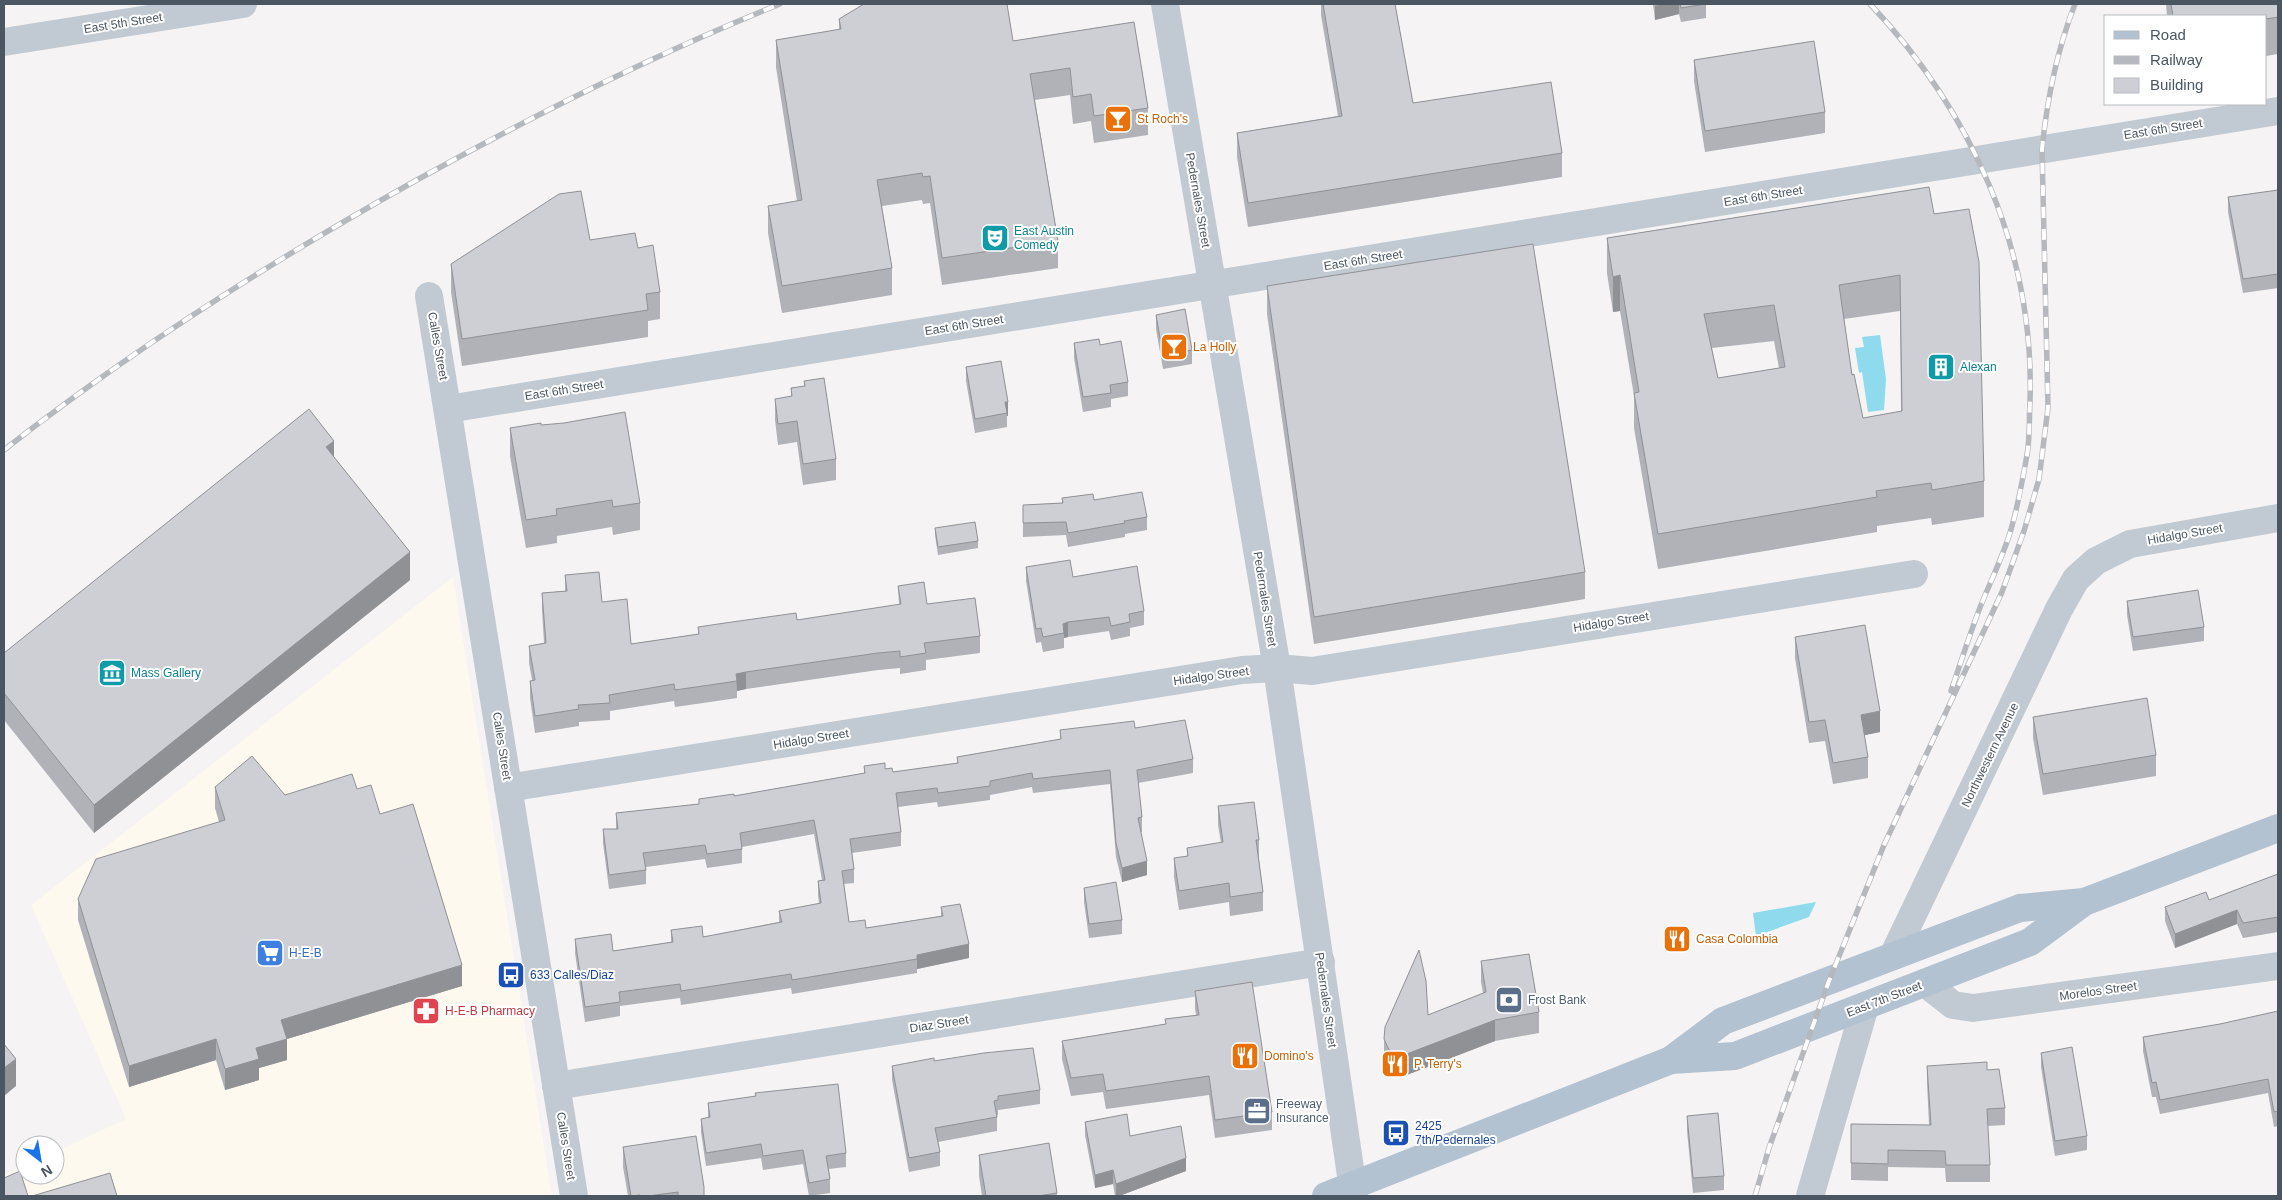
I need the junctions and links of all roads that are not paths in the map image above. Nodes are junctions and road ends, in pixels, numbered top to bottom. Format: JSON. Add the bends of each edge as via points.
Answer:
{"nodes":[{"id":1,"x":243,"y":4,"type":"edge"},
{"id":2,"x":1165,"y":4,"type":"edge"},
{"id":3,"x":4,"y":42,"type":"edge"},
{"id":4,"x":2278,"y":111,"type":"edge"},
{"id":5,"x":1213,"y":285,"type":"junction"},
{"id":6,"x":429,"y":296,"type":"dead end"},
{"id":7,"x":448,"y":409,"type":"junction"},
{"id":8,"x":2278,"y":518,"type":"edge"},
{"id":9,"x":2096,"y":561,"type":"joint"},
{"id":10,"x":1914,"y":574,"type":"dead end"},
{"id":11,"x":1277,"y":668,"type":"junction"},
{"id":12,"x":508,"y":788,"type":"junction"},
{"id":13,"x":2278,"y":828,"type":"edge"},
{"id":14,"x":2084,"y":902,"type":"junction"},
{"id":15,"x":1893,"y":956,"type":"junction"},
{"id":16,"x":1321,"y":962,"type":"junction"},
{"id":17,"x":2278,"y":966,"type":"edge"},
{"id":18,"x":1925,"y":983,"type":"junction"},
{"id":19,"x":1865,"y":1006,"type":"junction"},
{"id":20,"x":1671,"y":1060,"type":"junction"},
{"id":21,"x":556,"y":1086,"type":"junction"},
{"id":22,"x":1353,"y":1191,"type":"edge"},
{"id":23,"x":574,"y":1196,"type":"edge"},
{"id":24,"x":1326,"y":1196,"type":"edge"},
{"id":25,"x":1810,"y":1196,"type":"edge"}],
"edges":[{"from":1,"to":3,"type":"street","name":"East 5th Street"},
{"from":2,"to":5,"type":"street","name":"Pedernales Street"},
{"from":4,"to":5,"type":"street","name":"East 6th Street"},
{"from":5,"to":7,"type":"street","name":"East 6th Street"},
{"from":5,"to":11,"type":"street","name":"Pedernales Street"},
{"from":6,"to":7,"type":"street","name":"Calles Street"},
{"from":7,"to":12,"type":"street","name":"Calles Street"},
{"from":8,"to":9,"type":"street","name":"Hidalgo Street","via":[[2130,544]]},
{"from":9,"to":15,"type":"street","name":"Northwestern Avenue","via":[[2076,579],[2059,609]]},
{"from":10,"to":11,"type":"street","name":"Hidalgo Street","via":[[1312,671]]},
{"from":11,"to":12,"type":"street","name":"Hidalgo Street","via":[[1242,670]]},
{"from":11,"to":16,"type":"street","name":"Pedernales Street"},
{"from":12,"to":21,"type":"street","name":"Calles Street"},
{"from":13,"to":14,"type":"main road","name":"East 7th Street"},
{"from":14,"to":15,"type":"main road","name":"East 7th Street","via":[[2020,908]]},
{"from":14,"to":18,"type":"main road","name":"East 7th Street","via":[[2030,942]]},
{"from":15,"to":20,"type":"main road","name":"East 7th Street","via":[[1723,1021]]},
{"from":16,"to":21,"type":"street","name":"Diaz Street"},
{"from":16,"to":22,"type":"street","name":"Pedernales Street"},
{"from":17,"to":18,"type":"street","name":"Morelos Street","via":[[1973,1008],[1953,1005]]},
{"from":18,"to":19,"type":"main road","name":"East 7th Street"},
{"from":19,"to":20,"type":"main road","name":"East 7th Street","via":[[1735,1056]]},
{"from":19,"to":25,"type":"street"},
{"from":20,"to":22,"type":"main road","name":"East 7th Street"},
{"from":21,"to":23,"type":"street","name":"Calles Street"},
{"from":22,"to":24,"type":"main road","name":"East 7th Street"}]}
